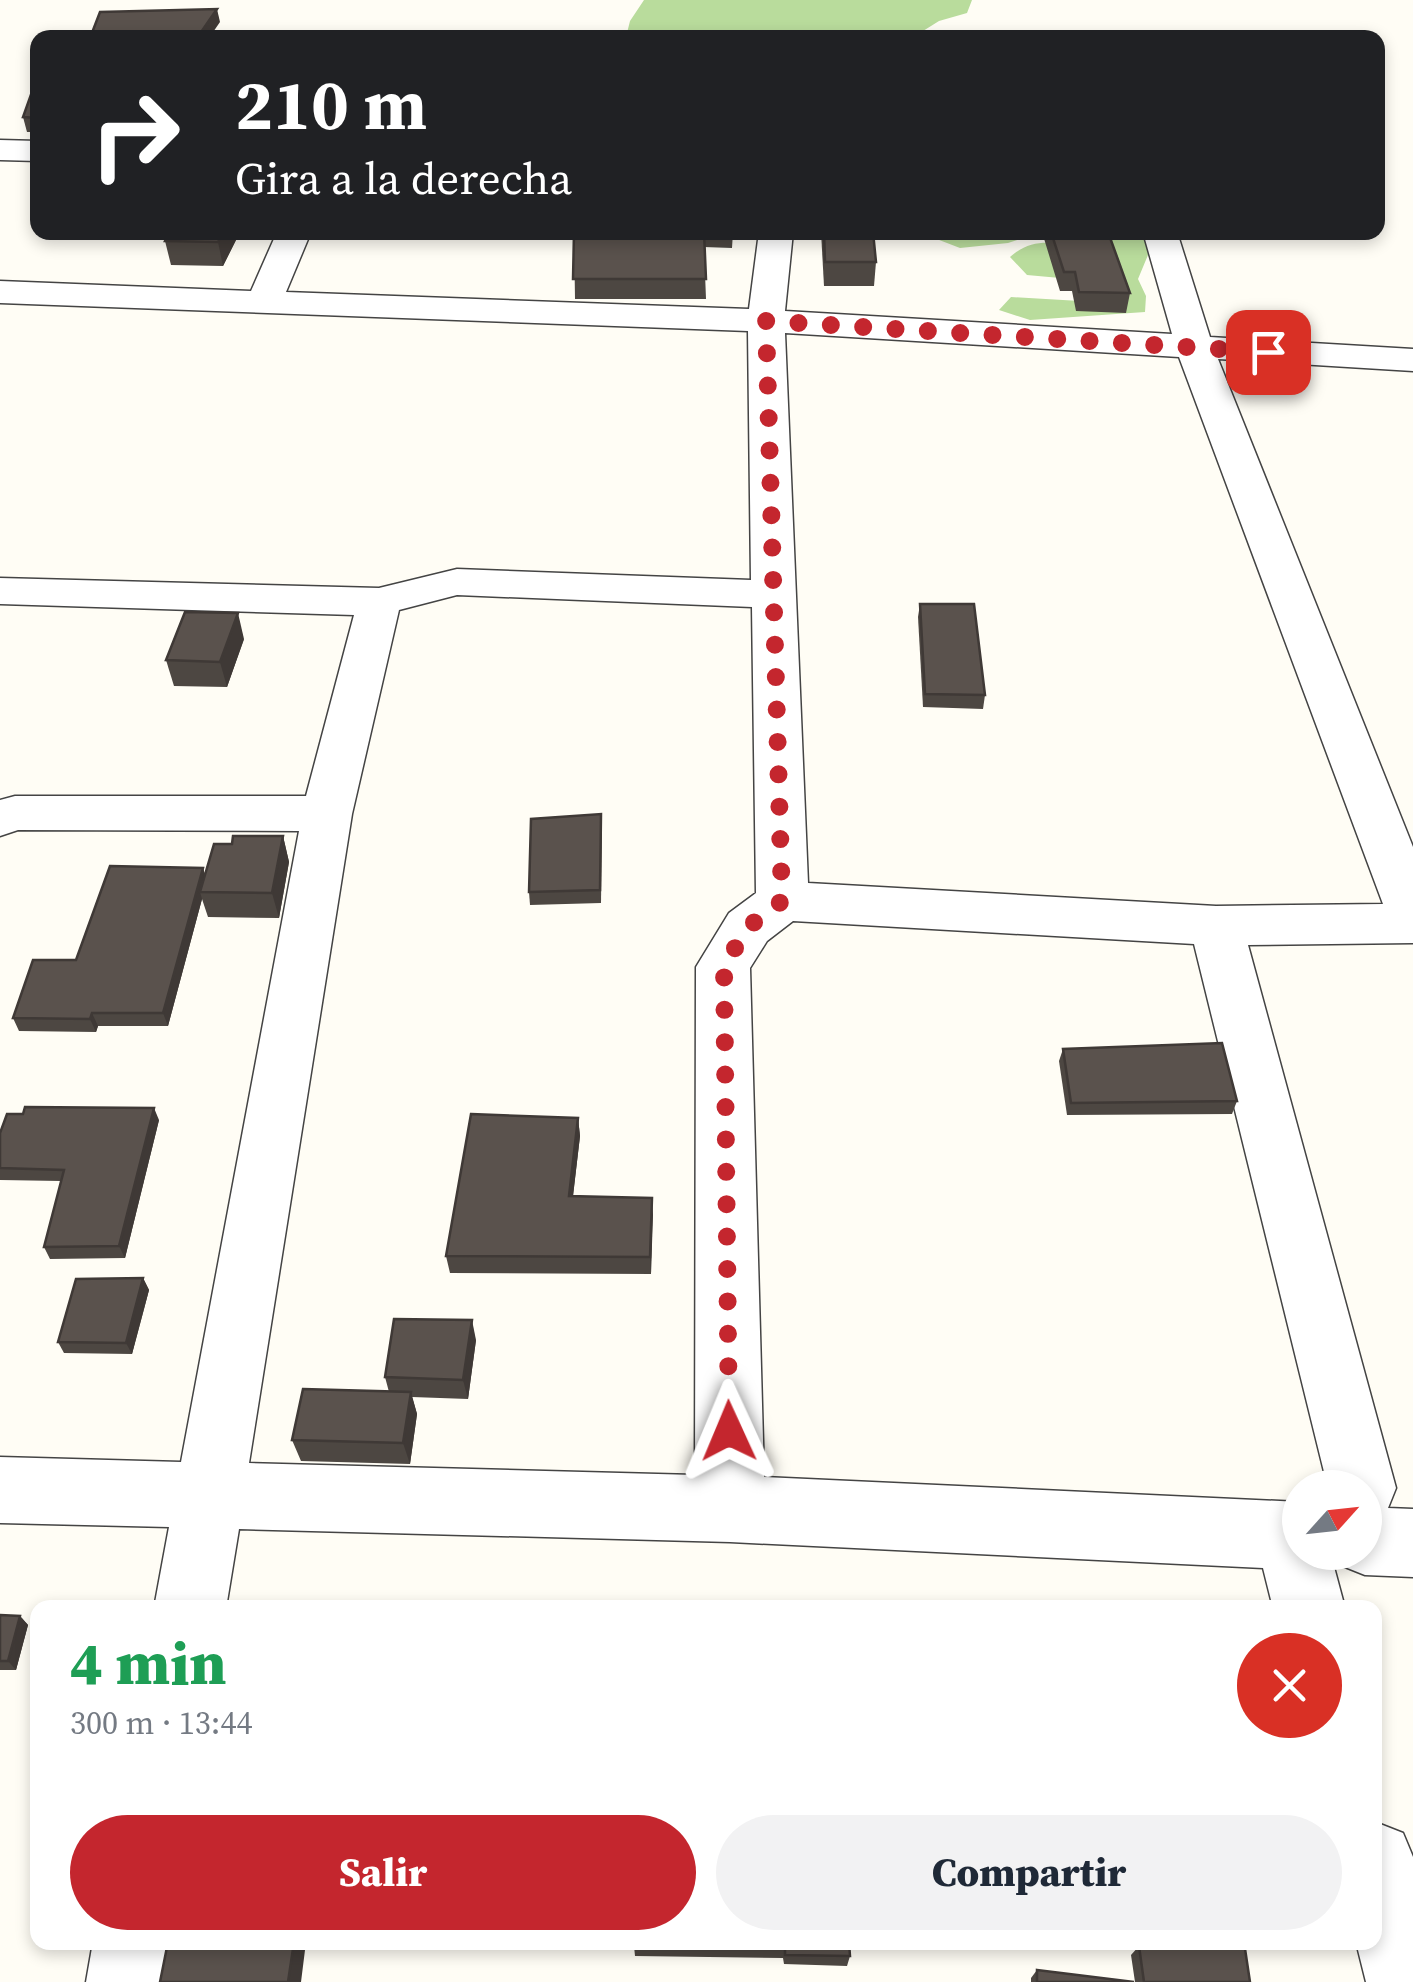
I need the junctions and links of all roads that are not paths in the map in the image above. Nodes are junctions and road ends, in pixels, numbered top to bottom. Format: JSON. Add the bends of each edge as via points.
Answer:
{"nodes":[{"id":1,"x":0,"y":150,"type":"edge"},
{"id":2,"x":30,"y":151,"type":"edge"},
{"id":3,"x":291,"y":240,"type":"edge"},
{"id":4,"x":775,"y":240,"type":"edge"},
{"id":5,"x":1162,"y":240,"type":"edge"},
{"id":6,"x":0,"y":292,"type":"edge"},
{"id":7,"x":265,"y":300,"type":"junction"},
{"id":8,"x":766,"y":321,"type":"junction"},
{"id":9,"x":1195,"y":349,"type":"junction"},
{"id":10,"x":1413,"y":360,"type":"edge"},
{"id":11,"x":0,"y":590,"type":"edge"},
{"id":12,"x":774,"y":594,"type":"junction"},
{"id":13,"x":379,"y":602,"type":"junction"},
{"id":14,"x":327,"y":814,"type":"junction"},
{"id":15,"x":0,"y":818,"type":"edge"},
{"id":16,"x":782,"y":901,"type":"junction"},
{"id":17,"x":1413,"y":913,"type":"edge"},
{"id":18,"x":1413,"y":923,"type":"edge"},
{"id":19,"x":1216,"y":926,"type":"junction"},
{"id":20,"x":1362,"y":1470,"type":"edge"},
{"id":21,"x":0,"y":1490,"type":"edge"},
{"id":22,"x":210,"y":1494,"type":"junction"},
{"id":23,"x":730,"y":1509,"type":"junction"},
{"id":24,"x":1282,"y":1535,"type":"edge"},
{"id":25,"x":1302,"y":1570,"type":"edge"},
{"id":26,"x":191,"y":1600,"type":"edge"},
{"id":27,"x":1307,"y":1600,"type":"edge"},
{"id":28,"x":1382,"y":1888,"type":"edge"},
{"id":29,"x":133,"y":1950,"type":"edge"},
{"id":30,"x":127,"y":1982,"type":"edge"},
{"id":31,"x":1406,"y":1982,"type":"edge"}],
"edges":[{"from":1,"to":2,"type":"street"},
{"from":3,"to":7,"type":"street"},
{"from":4,"to":8,"type":"street"},
{"from":5,"to":9,"type":"street"},
{"from":6,"to":7,"type":"street"},
{"from":7,"to":8,"type":"street"},
{"from":8,"to":9,"type":"street"},
{"from":8,"to":12,"type":"street"},
{"from":9,"to":10,"type":"street"},
{"from":9,"to":17,"type":"street"},
{"from":11,"to":13,"type":"street"},
{"from":12,"to":13,"type":"street","via":[[457,582]]},
{"from":12,"to":16,"type":"street"},
{"from":13,"to":14,"type":"street"},
{"from":14,"to":15,"type":"street"},
{"from":14,"to":22,"type":"street"},
{"from":16,"to":19,"type":"street"},
{"from":16,"to":23,"type":"street","via":[[748,927],[724,966]]},
{"from":18,"to":19,"type":"street"},
{"from":19,"to":20,"type":"street"},
{"from":21,"to":22,"type":"street"},
{"from":22,"to":23,"type":"street"},
{"from":22,"to":26,"type":"street"},
{"from":23,"to":24,"type":"street"},
{"from":25,"to":27,"type":"street"},
{"from":28,"to":31,"type":"street"},
{"from":29,"to":30,"type":"street"}]}
